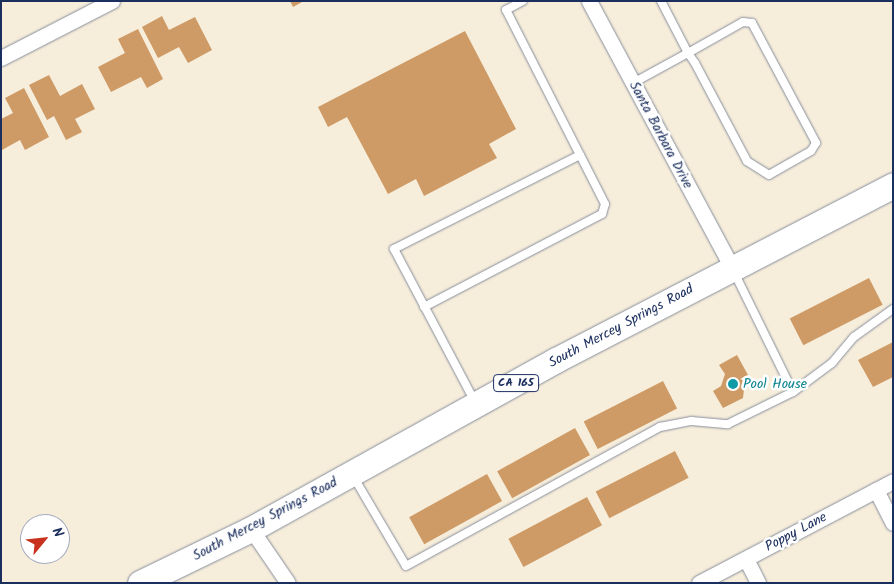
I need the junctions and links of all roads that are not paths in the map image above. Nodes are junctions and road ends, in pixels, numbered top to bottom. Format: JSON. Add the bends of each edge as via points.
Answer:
{"nodes":[{"id":1,"x":112,"y":1,"type":"edge"},
{"id":2,"x":523,"y":1,"type":"edge"},
{"id":3,"x":589,"y":1,"type":"edge"},
{"id":4,"x":660,"y":1,"type":"edge"},
{"id":5,"x":688,"y":53,"type":"junction"},
{"id":6,"x":1,"y":58,"type":"edge"},
{"id":7,"x":633,"y":84,"type":"junction"},
{"id":8,"x":580,"y":155,"type":"junction"},
{"id":9,"x":893,"y":185,"type":"edge"},
{"id":10,"x":732,"y":268,"type":"junction"},
{"id":11,"x":424,"y":308,"type":"junction"},
{"id":12,"x":893,"y":309,"type":"edge"},
{"id":13,"x":793,"y":392,"type":"junction"},
{"id":14,"x":476,"y":404,"type":"junction"},
{"id":15,"x":352,"y":473,"type":"junction"},
{"id":16,"x":893,"y":481,"type":"edge"},
{"id":17,"x":876,"y":490,"type":"junction"},
{"id":18,"x":893,"y":523,"type":"edge"},
{"id":19,"x":252,"y":528,"type":"junction"},
{"id":20,"x":746,"y":559,"type":"junction"},
{"id":21,"x":140,"y":583,"type":"edge"},
{"id":22,"x":288,"y":583,"type":"edge"},
{"id":23,"x":699,"y":583,"type":"edge"},
{"id":24,"x":758,"y":583,"type":"edge"}],
"edges":[{"from":1,"to":6,"type":"street"},
{"from":2,"to":8,"type":"lane","via":[[506,10]]},
{"from":3,"to":7,"type":"street","name":"Santa Barbara Drive"},
{"from":4,"to":5,"type":"lane"},
{"from":5,"to":5,"type":"lane","via":[[747,161],[770,175],[811,152],[816,143],[752,23],[743,22]]},
{"from":5,"to":7,"type":"lane"},
{"from":7,"to":10,"type":"street","name":"Santa Barbara Drive"},
{"from":8,"to":11,"type":"lane","via":[[605,204],[602,214]]},
{"from":8,"to":11,"type":"lane","via":[[394,249]]},
{"from":9,"to":10,"type":"main road","name":"South Mercey Springs Road","number":"CA 165"},
{"from":10,"to":13,"type":"lane"},
{"from":10,"to":14,"type":"main road","name":"South Mercey Springs Road","number":"CA 165"},
{"from":11,"to":14,"type":"lane"},
{"from":12,"to":13,"type":"lane","via":[[854,337],[832,363]]},
{"from":13,"to":15,"type":"lane","via":[[728,424],[691,421],[660,427],[406,566]]},
{"from":14,"to":15,"type":"main road","name":"South Mercey Springs Road","number":"CA 165"},
{"from":15,"to":19,"type":"main road","name":"South Mercey Springs Road","number":"CA 165"},
{"from":16,"to":17,"type":"street","name":"Poppy Lane"},
{"from":17,"to":18,"type":"street"},
{"from":17,"to":20,"type":"street","name":"Poppy Lane"},
{"from":19,"to":21,"type":"main road","name":"South Mercey Springs Road","number":"CA 165"},
{"from":19,"to":22,"type":"street"},
{"from":20,"to":23,"type":"street","name":"Poppy Lane"},
{"from":20,"to":24,"type":"street"}]}
